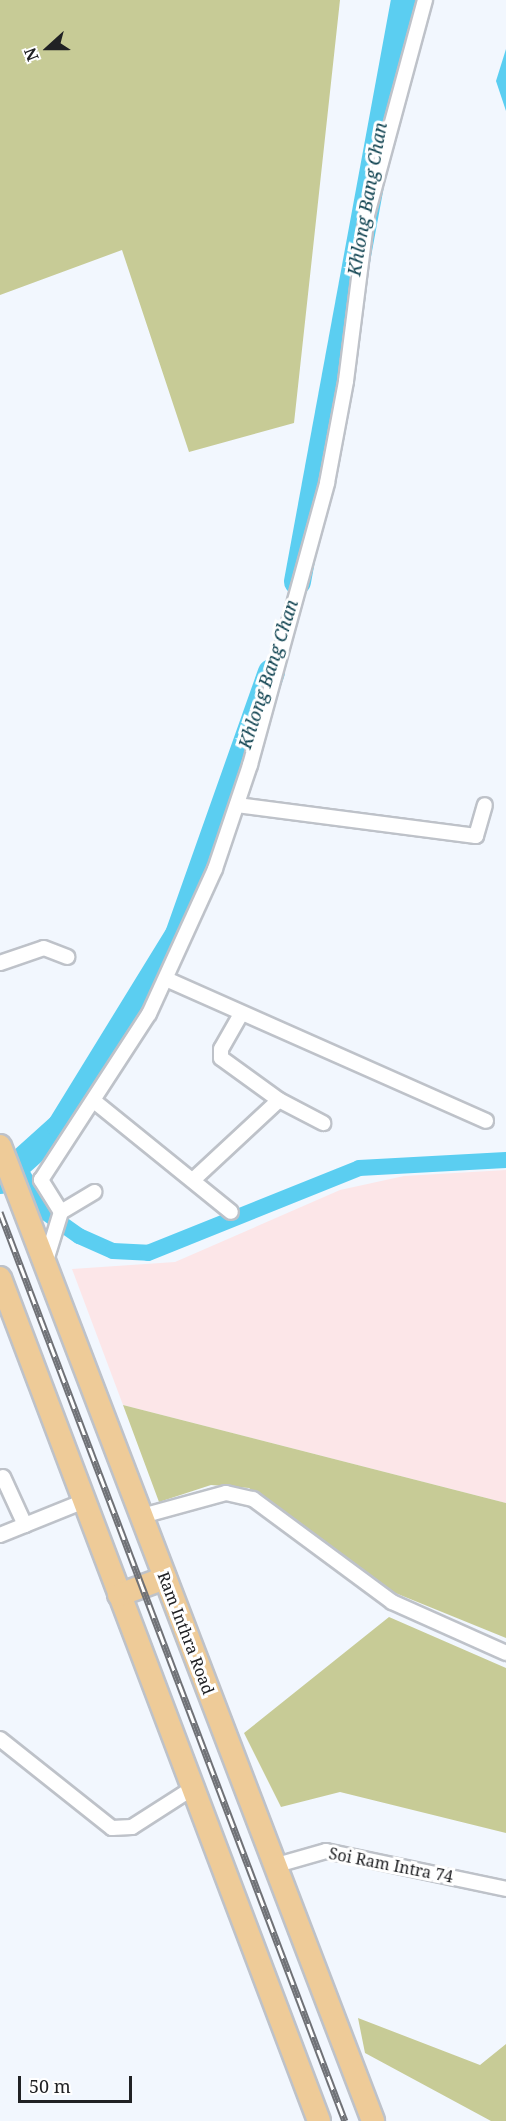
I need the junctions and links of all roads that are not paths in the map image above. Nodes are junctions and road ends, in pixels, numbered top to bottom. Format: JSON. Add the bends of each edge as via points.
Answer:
{"nodes":[{"id":1,"x":426,"y":0,"type":"edge"},
{"id":2,"x":237,"y":805,"type":"junction"},
{"id":3,"x":485,"y":805,"type":"dead end"},
{"id":4,"x":67,"y":957,"type":"dead end"},
{"id":5,"x":0,"y":963,"type":"edge"},
{"id":6,"x":166,"y":979,"type":"junction"},
{"id":7,"x":241,"y":1014,"type":"junction"},
{"id":8,"x":279,"y":1100,"type":"junction"},
{"id":9,"x":94,"y":1101,"type":"junction"},
{"id":10,"x":486,"y":1121,"type":"dead end"},
{"id":11,"x":323,"y":1123,"type":"dead end"},
{"id":12,"x":0,"y":1146,"type":"edge"},
{"id":13,"x":193,"y":1180,"type":"junction"},
{"id":14,"x":94,"y":1192,"type":"dead end"},
{"id":15,"x":231,"y":1212,"type":"dead end"},
{"id":16,"x":59,"y":1220,"type":"junction"},
{"id":17,"x":45,"y":1264,"type":"junction"},
{"id":18,"x":0,"y":1278,"type":"edge"},
{"id":19,"x":3,"y":1477,"type":"dead end"},
{"id":20,"x":84,"y":1501,"type":"junction"},
{"id":21,"x":142,"y":1516,"type":"junction"},
{"id":22,"x":24,"y":1525,"type":"junction"},
{"id":23,"x":0,"y":1535,"type":"edge"},
{"id":24,"x":165,"y":1578,"type":"junction"},
{"id":25,"x":119,"y":1595,"type":"junction"},
{"id":26,"x":506,"y":1653,"type":"edge"},
{"id":27,"x":0,"y":1739,"type":"edge"},
{"id":28,"x":194,"y":1788,"type":"junction"},
{"id":29,"x":277,"y":1865,"type":"junction"},
{"id":30,"x":506,"y":1889,"type":"edge"},
{"id":31,"x":319,"y":2121,"type":"edge"},
{"id":32,"x":373,"y":2121,"type":"edge"}],
"edges":[{"from":1,"to":2,"type":"street","via":[[367,215],[346,381],[327,483]]},
{"from":2,"to":3,"type":"street","via":[[476,836]]},
{"from":2,"to":6,"type":"street"},
{"from":4,"to":5,"type":"street","via":[[44,948]]},
{"from":6,"to":7,"type":"street"},
{"from":6,"to":9,"type":"street"},
{"from":7,"to":8,"type":"street","via":[[221,1049],[221,1058]]},
{"from":7,"to":10,"type":"street"},
{"from":8,"to":11,"type":"street"},
{"from":8,"to":13,"type":"street"},
{"from":9,"to":13,"type":"street"},
{"from":9,"to":16,"type":"street","via":[[41,1180]]},
{"from":12,"to":17,"type":"highway","name":"Ram Inthra Road"},
{"from":13,"to":15,"type":"street"},
{"from":14,"to":16,"type":"street"},
{"from":16,"to":17,"type":"street"},
{"from":17,"to":21,"type":"highway","name":"Ram Inthra Road"},
{"from":18,"to":20,"type":"highway"},
{"from":19,"to":22,"type":"street"},
{"from":20,"to":22,"type":"street"},
{"from":20,"to":25,"type":"highway"},
{"from":21,"to":24,"type":"highway","name":"Ram Inthra Road"},
{"from":21,"to":26,"type":"street","via":[[226,1493],[253,1499],[392,1602]]},
{"from":22,"to":23,"type":"street"},
{"from":24,"to":25,"type":"highway"},
{"from":24,"to":29,"type":"highway","name":"Ram Inthra Road"},
{"from":25,"to":28,"type":"highway"},
{"from":27,"to":28,"type":"street","via":[[112,1828],[132,1827]]},
{"from":28,"to":31,"type":"highway"},
{"from":29,"to":30,"type":"street","name":"Soi Ram Intra 74","via":[[326,1851]]},
{"from":29,"to":32,"type":"highway","name":"Ram Inthra Road"}]}
